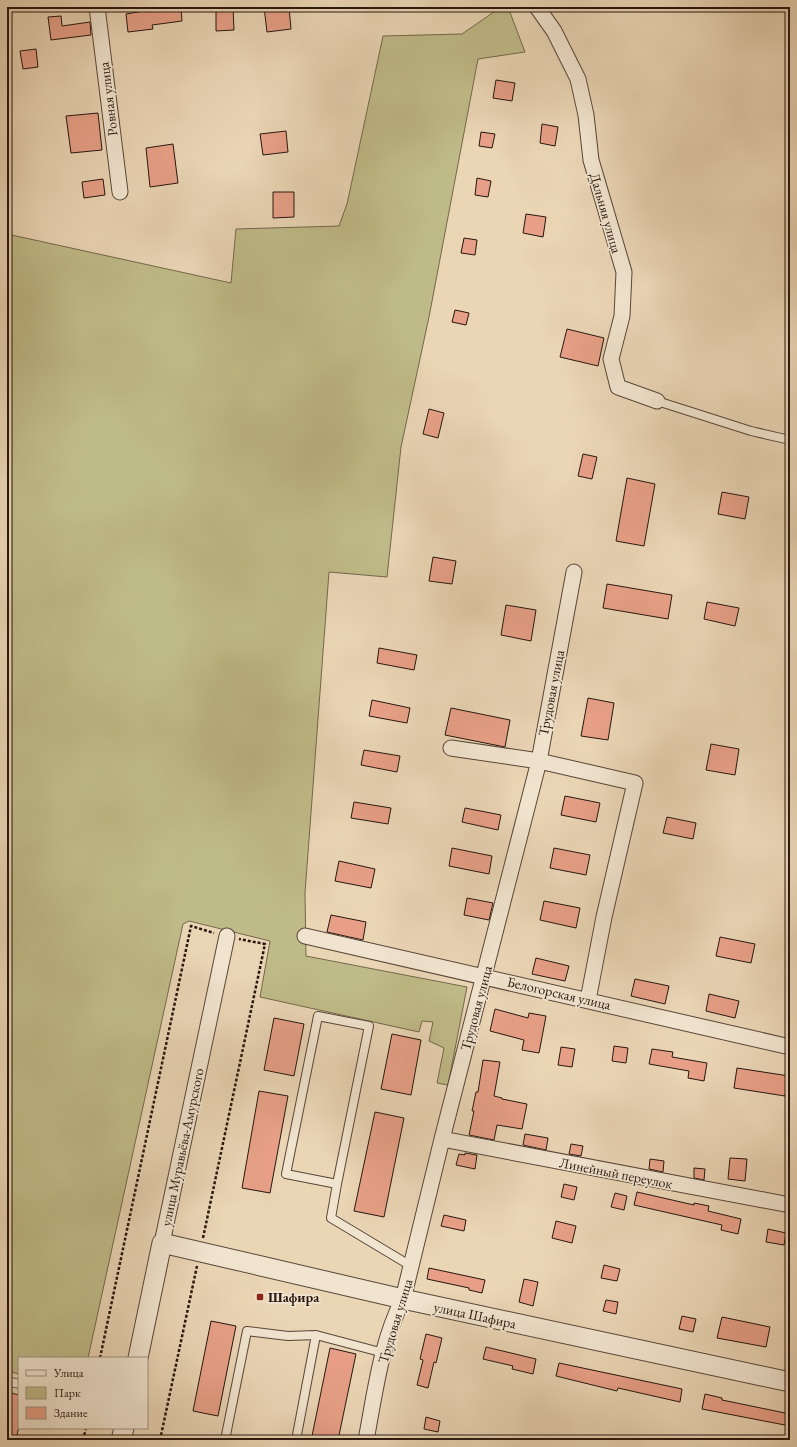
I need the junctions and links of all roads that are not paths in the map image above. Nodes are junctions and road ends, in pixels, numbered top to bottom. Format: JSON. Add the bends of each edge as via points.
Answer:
{"nodes":[{"id":1,"x":97,"y":7,"type":"edge"},
{"id":2,"x":537,"y":7,"type":"edge"},
{"id":3,"x":120,"y":192,"type":"dead end"},
{"id":4,"x":656,"y":400,"type":"joint"},
{"id":5,"x":790,"y":440,"type":"edge"},
{"id":6,"x":574,"y":572,"type":"dead end"},
{"id":7,"x":451,"y":748,"type":"dead end"},
{"id":8,"x":539,"y":761,"type":"junction"},
{"id":9,"x":227,"y":936,"type":"dead end"},
{"id":10,"x":305,"y":936,"type":"dead end"},
{"id":11,"x":484,"y":976,"type":"junction"},
{"id":12,"x":588,"y":1000,"type":"junction"},
{"id":13,"x":790,"y":1047,"type":"edge"},
{"id":14,"x":442,"y":1139,"type":"junction"},
{"id":15,"x":337,"y":1184,"type":"junction"},
{"id":16,"x":790,"y":1205,"type":"edge"},
{"id":17,"x":162,"y":1243,"type":"junction"},
{"id":18,"x":411,"y":1266,"type":"junction"},
{"id":19,"x":403,"y":1299,"type":"junction"},
{"id":20,"x":316,"y":1335,"type":"junction"},
{"id":21,"x":384,"y":1353,"type":"junction"},
{"id":22,"x":138,"y":1357,"type":"edge"},
{"id":23,"x":7,"y":1381,"type":"edge"},
{"id":24,"x":790,"y":1382,"type":"edge"},
{"id":25,"x":18,"y":1384,"type":"edge"},
{"id":26,"x":124,"y":1429,"type":"edge"},
{"id":27,"x":122,"y":1440,"type":"edge"},
{"id":28,"x":224,"y":1440,"type":"edge"},
{"id":29,"x":296,"y":1440,"type":"edge"},
{"id":30,"x":366,"y":1440,"type":"edge"}],
"edges":[{"from":1,"to":3,"type":"street","name":"Ровная улица"},
{"from":2,"to":4,"type":"street","name":"Дальняя улица","via":[[554,30],[578,79],[586,114],[591,160],[624,272],[622,316],[611,359],[618,387]]},
{"from":4,"to":5,"type":"lane","via":[[751,431]]},
{"from":6,"to":8,"type":"street","name":"Трудовая улица"},
{"from":7,"to":8,"type":"street"},
{"from":8,"to":11,"type":"street","name":"Трудовая улица"},
{"from":8,"to":12,"type":"street","via":[[635,783]]},
{"from":9,"to":17,"type":"street","name":"улица Муравьёва-Амурского"},
{"from":10,"to":11,"type":"street","name":"Белогорская улица"},
{"from":11,"to":12,"type":"street","name":"Белогорская улица"},
{"from":11,"to":14,"type":"street","name":"Трудовая улица"},
{"from":12,"to":13,"type":"street","name":"Белогорская улица"},
{"from":14,"to":16,"type":"street","name":"Линейный переулок"},
{"from":14,"to":18,"type":"street","name":"Трудовая улица"},
{"from":15,"to":15,"type":"lane","via":[[286,1174],[318,1016],[369,1026]]},
{"from":15,"to":18,"type":"lane","via":[[331,1218]]},
{"from":17,"to":19,"type":"street","name":"улица Шафира"},
{"from":17,"to":22,"type":"street","name":"улица Муравьёва-Амурского"},
{"from":18,"to":19,"type":"street","name":"Трудовая улица"},
{"from":19,"to":21,"type":"street","name":"Трудовая улица","via":[[393,1318]]},
{"from":19,"to":24,"type":"street","name":"улица Шафира"},
{"from":20,"to":21,"type":"lane"},
{"from":20,"to":28,"type":"lane","via":[[288,1336],[247,1331]]},
{"from":20,"to":29,"type":"lane"},
{"from":21,"to":30,"type":"street","name":"Трудовая улица"},
{"from":23,"to":25,"type":"lane"},
{"from":26,"to":27,"type":"street"}]}
